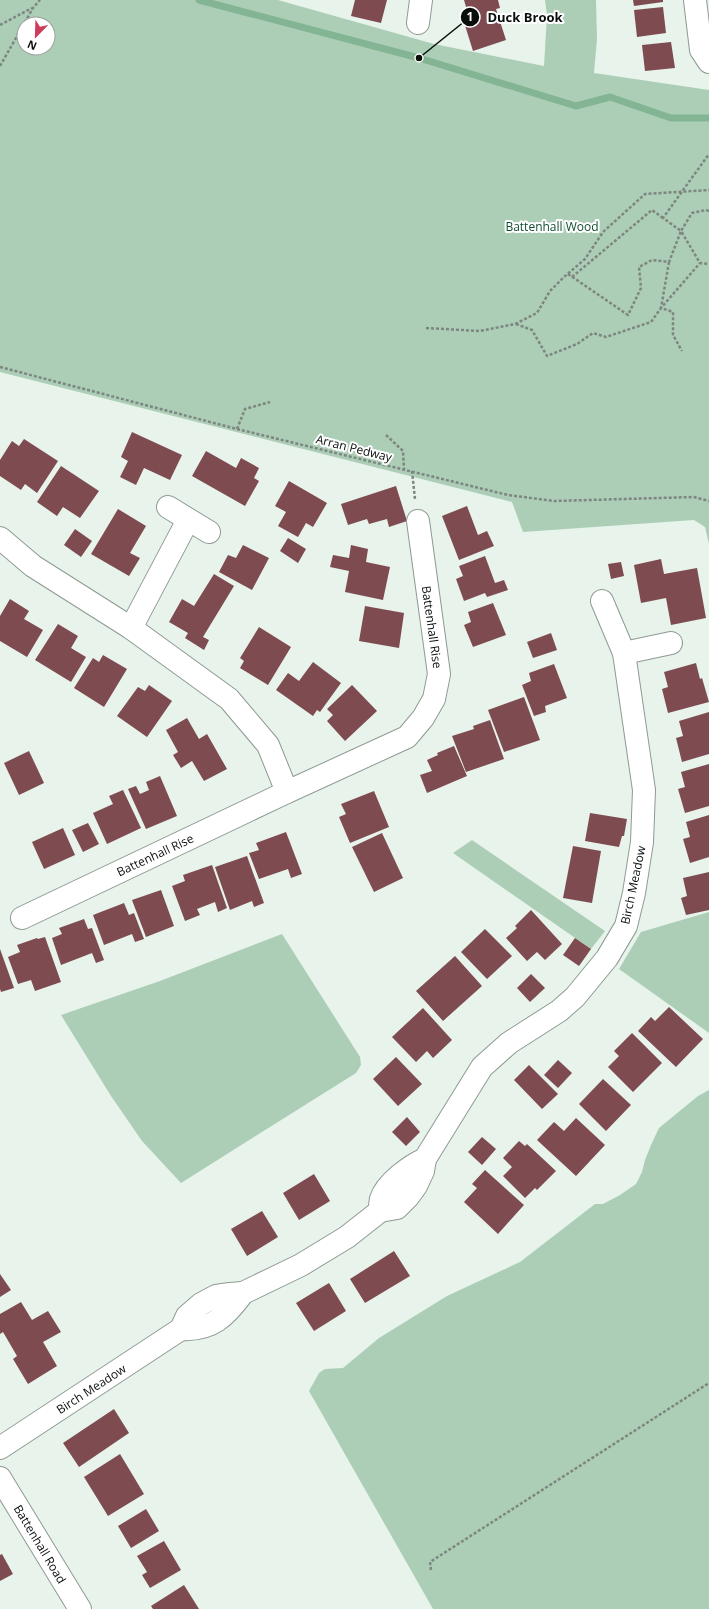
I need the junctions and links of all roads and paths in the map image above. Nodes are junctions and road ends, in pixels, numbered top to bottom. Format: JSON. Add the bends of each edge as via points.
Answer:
{"nodes":[{"id":1,"x":40,"y":0,"type":"edge"},
{"id":2,"x":421,"y":0,"type":"edge"},
{"id":3,"x":694,"y":0,"type":"edge"},
{"id":4,"x":33,"y":8,"type":"junction"},
{"id":5,"x":418,"y":23,"type":"dead end"},
{"id":6,"x":0,"y":25,"type":"edge"},
{"id":7,"x":709,"y":62,"type":"edge"},
{"id":8,"x":0,"y":66,"type":"edge"},
{"id":9,"x":709,"y":154,"type":"edge"},
{"id":10,"x":709,"y":190,"type":"edge"},
{"id":11,"x":681,"y":192,"type":"junction"},
{"id":12,"x":709,"y":211,"type":"edge"},
{"id":13,"x":663,"y":218,"type":"junction"},
{"id":14,"x":681,"y":231,"type":"junction"},
{"id":15,"x":668,"y":262,"type":"junction"},
{"id":16,"x":700,"y":263,"type":"junction"},
{"id":17,"x":709,"y":264,"type":"edge"},
{"id":18,"x":568,"y":274,"type":"junction"},
{"id":19,"x":572,"y":277,"type":"junction"},
{"id":20,"x":661,"y":308,"type":"junction"},
{"id":21,"x":515,"y":324,"type":"junction"},
{"id":22,"x":426,"y":328,"type":"dead end"},
{"id":23,"x":682,"y":350,"type":"dead end"},
{"id":24,"x":0,"y":367,"type":"edge"},
{"id":25,"x":270,"y":402,"type":"dead end"},
{"id":26,"x":238,"y":429,"type":"junction"},
{"id":27,"x":386,"y":435,"type":"dead end"},
{"id":28,"x":404,"y":469,"type":"junction"},
{"id":29,"x":709,"y":501,"type":"edge"},
{"id":30,"x":168,"y":507,"type":"dead end"},
{"id":31,"x":188,"y":520,"type":"junction"},
{"id":32,"x":418,"y":521,"type":"dead end"},
{"id":33,"x":209,"y":532,"type":"dead end"},
{"id":34,"x":0,"y":538,"type":"edge"},
{"id":35,"x":602,"y":601,"type":"dead end"},
{"id":36,"x":131,"y":628,"type":"junction"},
{"id":37,"x":671,"y":642,"type":"dead end"},
{"id":38,"x":624,"y":654,"type":"junction"},
{"id":39,"x":287,"y":792,"type":"junction"},
{"id":40,"x":22,"y":918,"type":"dead end"},
{"id":41,"x":709,"y":1383,"type":"edge"},
{"id":42,"x":0,"y":1448,"type":"edge"},
{"id":43,"x":0,"y":1478,"type":"edge"},
{"id":44,"x":431,"y":1570,"type":"dead end"},
{"id":45,"x":80,"y":1609,"type":"edge"}],
"edges":[{"from":1,"to":4,"type":"path"},
{"from":2,"to":5,"type":"street"},
{"from":3,"to":7,"type":"street","via":[[701,50]]},
{"from":4,"to":6,"type":"path"},
{"from":4,"to":8,"type":"path"},
{"from":9,"to":11,"type":"path"},
{"from":10,"to":11,"type":"path"},
{"from":11,"to":13,"type":"path"},
{"from":11,"to":18,"type":"path","via":[[645,194],[603,232],[585,259]]},
{"from":12,"to":14,"type":"path","via":[[692,213]]},
{"from":13,"to":14,"type":"path"},
{"from":13,"to":19,"type":"path","via":[[652,210]]},
{"from":14,"to":15,"type":"path"},
{"from":14,"to":16,"type":"path"},
{"from":15,"to":19,"type":"path","via":[[652,260],[639,267],[641,288],[628,315]]},
{"from":15,"to":20,"type":"path"},
{"from":16,"to":17,"type":"path"},
{"from":16,"to":20,"type":"path"},
{"from":18,"to":19,"type":"path"},
{"from":18,"to":21,"type":"path","via":[[550,291],[538,313]]},
{"from":20,"to":21,"type":"path","via":[[651,322],[606,337],[593,333],[577,344],[547,356],[532,330]]},
{"from":20,"to":23,"type":"path","via":[[673,312],[673,335]]},
{"from":21,"to":22,"type":"path","via":[[480,331]]},
{"from":24,"to":26,"type":"path","name":"Arran Pedway"},
{"from":25,"to":26,"type":"path","via":[[245,409]]},
{"from":26,"to":28,"type":"path","name":"Arran Pedway"},
{"from":27,"to":28,"type":"path","via":[[403,451]]},
{"from":28,"to":29,"type":"path","name":"Arran Pedway","via":[[508,495],[554,501],[694,497]]},
{"from":30,"to":31,"type":"street"},
{"from":31,"to":33,"type":"street"},
{"from":31,"to":36,"type":"street"},
{"from":32,"to":39,"type":"street","name":"Battenhall Rise","via":[[439,674],[434,699],[407,738]]},
{"from":34,"to":36,"type":"street","via":[[33,566]]},
{"from":35,"to":38,"type":"street","name":"Birch Meadow"},
{"from":36,"to":39,"type":"street","via":[[229,699],[268,745]]},
{"from":37,"to":38,"type":"street"},
{"from":38,"to":42,"type":"street","name":"Birch Meadow","via":[[644,790],[642,842],[626,926],[607,958],[576,997],[509,1043],[482,1067],[425,1159],[413,1164],[391,1184],[382,1198],[380,1211],[347,1236],[301,1265],[243,1293],[216,1296],[201,1304],[187,1316],[181,1329]]},
{"from":39,"to":40,"type":"street","name":"Battenhall Rise"},
{"from":41,"to":44,"type":"path","via":[[430,1562]]},
{"from":43,"to":45,"type":"street","name":"Battenhall Road"}]}
